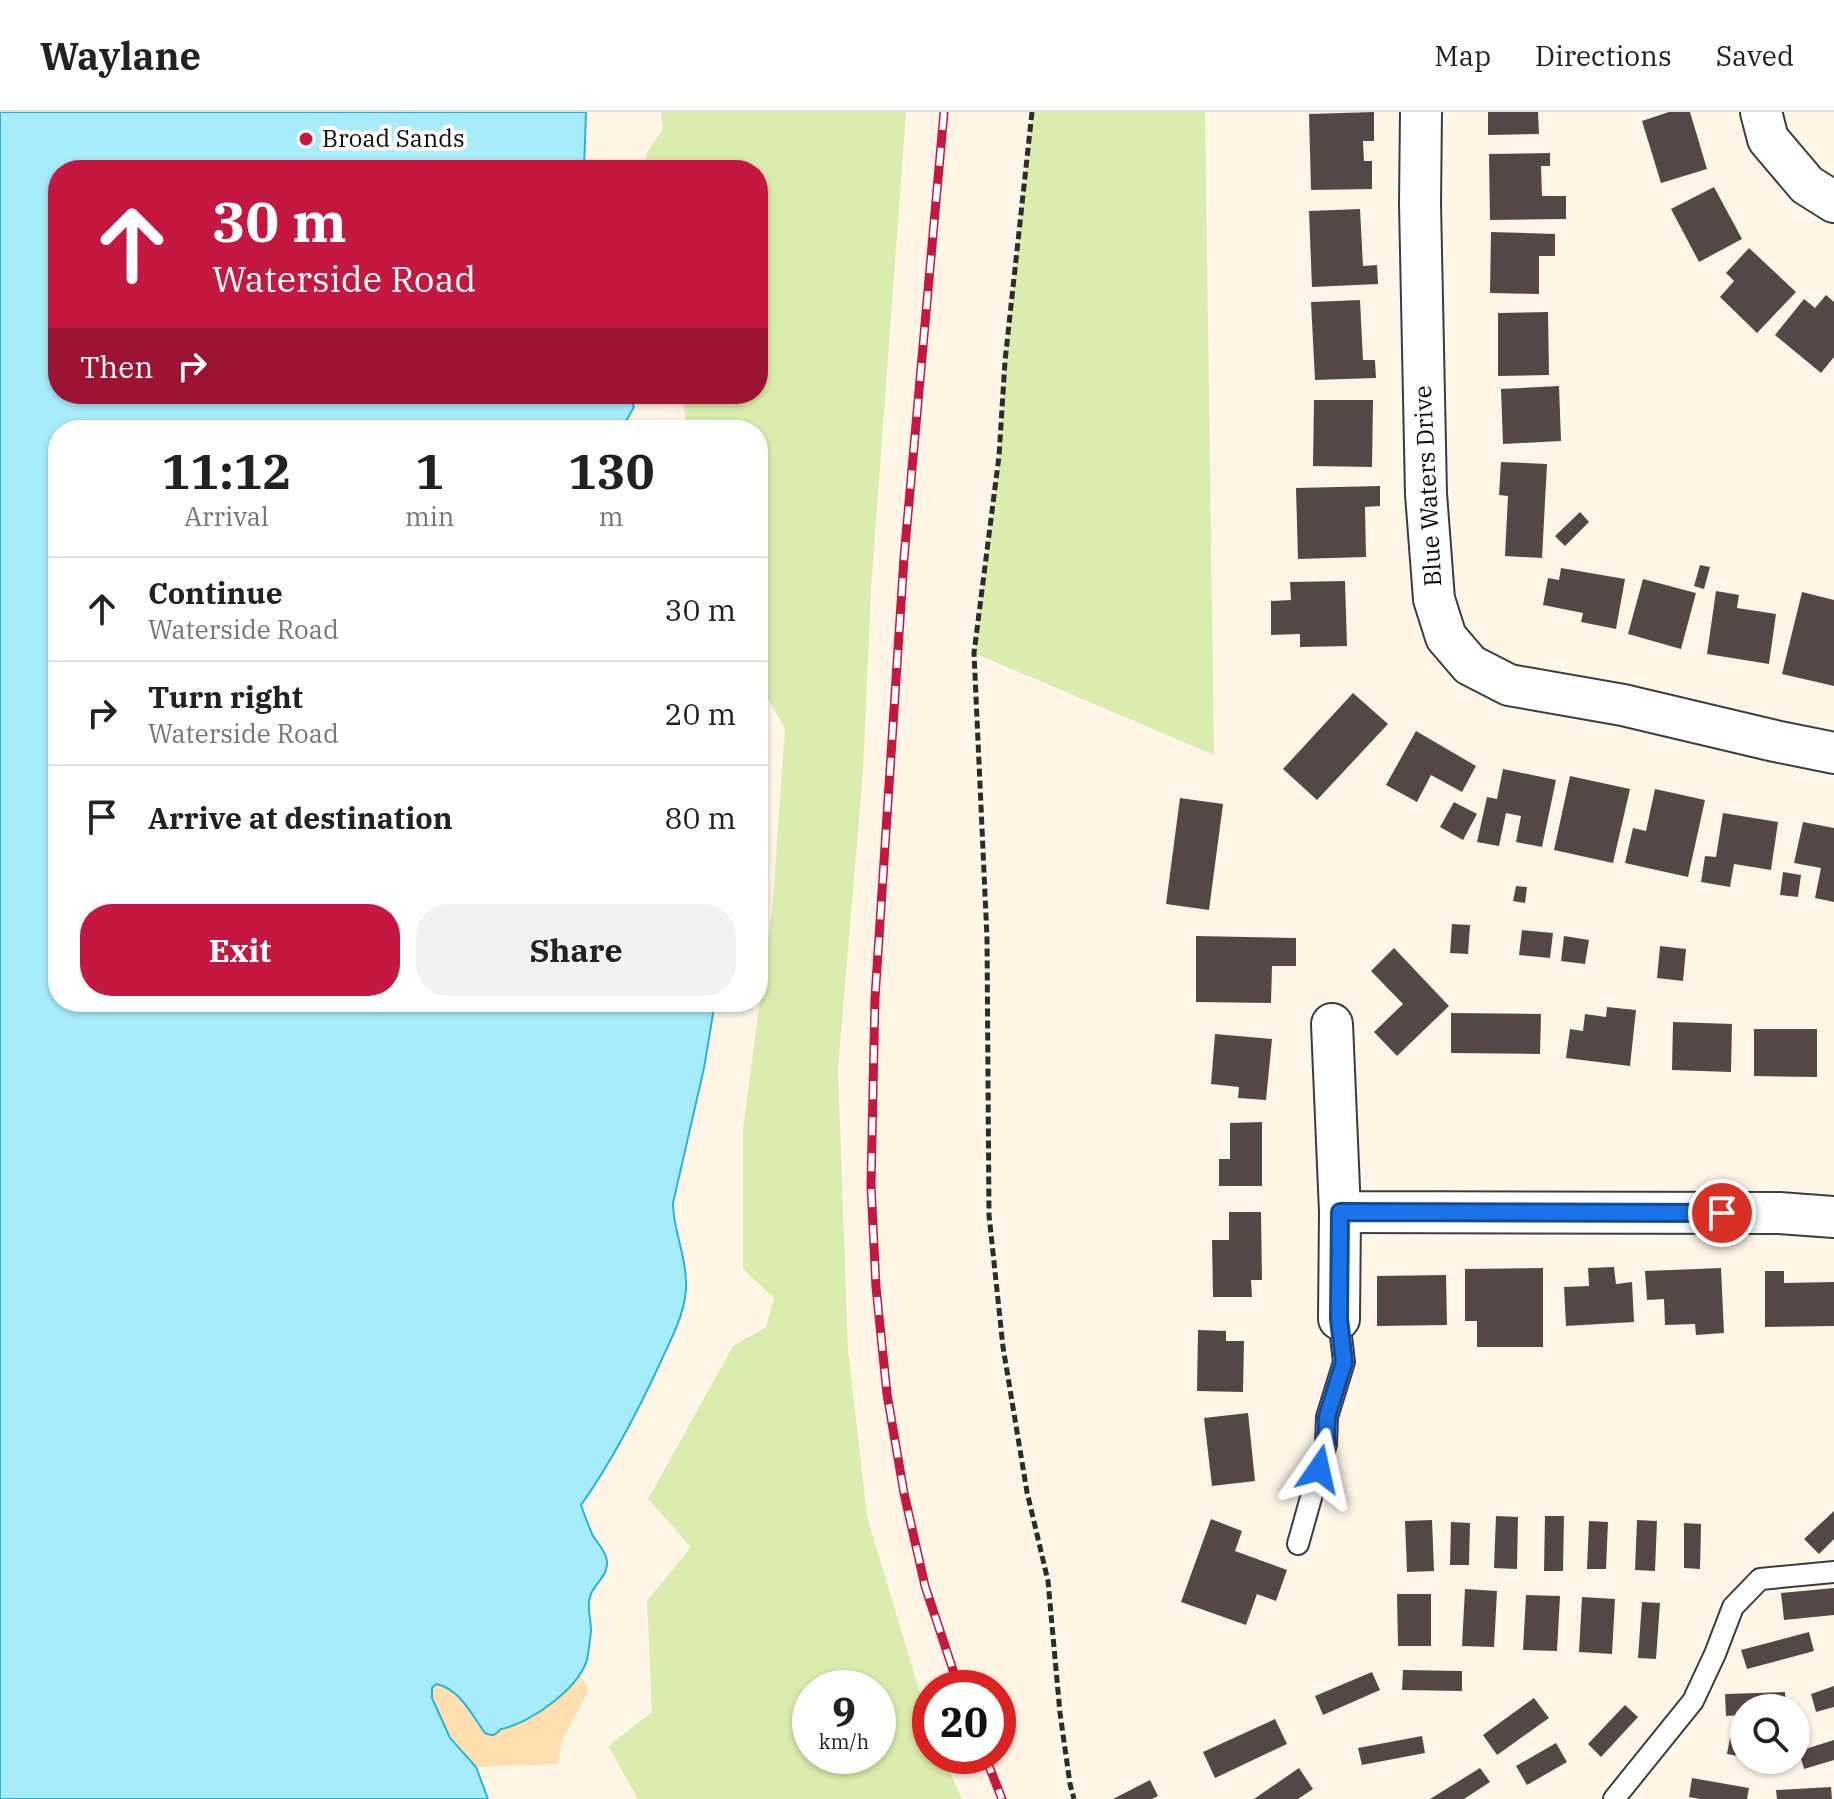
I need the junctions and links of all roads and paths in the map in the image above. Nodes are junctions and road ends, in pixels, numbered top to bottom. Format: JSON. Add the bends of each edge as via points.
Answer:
{"nodes":[{"id":1,"x":1032,"y":112,"type":"edge"},
{"id":2,"x":1421,"y":112,"type":"edge"},
{"id":3,"x":1761,"y":112,"type":"edge"},
{"id":4,"x":1834,"y":202,"type":"edge"},
{"id":5,"x":1834,"y":753,"type":"edge"},
{"id":6,"x":1332,"y":1024,"type":"dead end"},
{"id":7,"x":1340,"y":1212,"type":"junction"},
{"id":8,"x":1834,"y":1217,"type":"edge"},
{"id":9,"x":1339,"y":1319,"type":"joint"},
{"id":10,"x":1298,"y":1544,"type":"dead end"},
{"id":11,"x":1834,"y":1572,"type":"edge"},
{"id":12,"x":1074,"y":1799,"type":"edge"},
{"id":13,"x":1614,"y":1799,"type":"edge"}],
"edges":[{"from":1,"to":12,"type":"path","via":[[974,653],[987,938],[989,1215],[1003,1347],[1048,1581]]},
{"from":2,"to":5,"type":"street","name":"Blue Waters Drive","via":[[1426,494],[1434,599],[1446,637],[1470,665],[1509,685]]},
{"from":3,"to":4,"type":"street","via":[[1768,139],[1807,185]]},
{"from":6,"to":7,"type":"street"},
{"from":7,"to":8,"type":"street"},
{"from":7,"to":9,"type":"street"},
{"from":9,"to":10,"type":"lane","via":[[1344,1362]]},
{"from":11,"to":13,"type":"lane","via":[[1760,1579],[1733,1607],[1693,1701]]}]}
